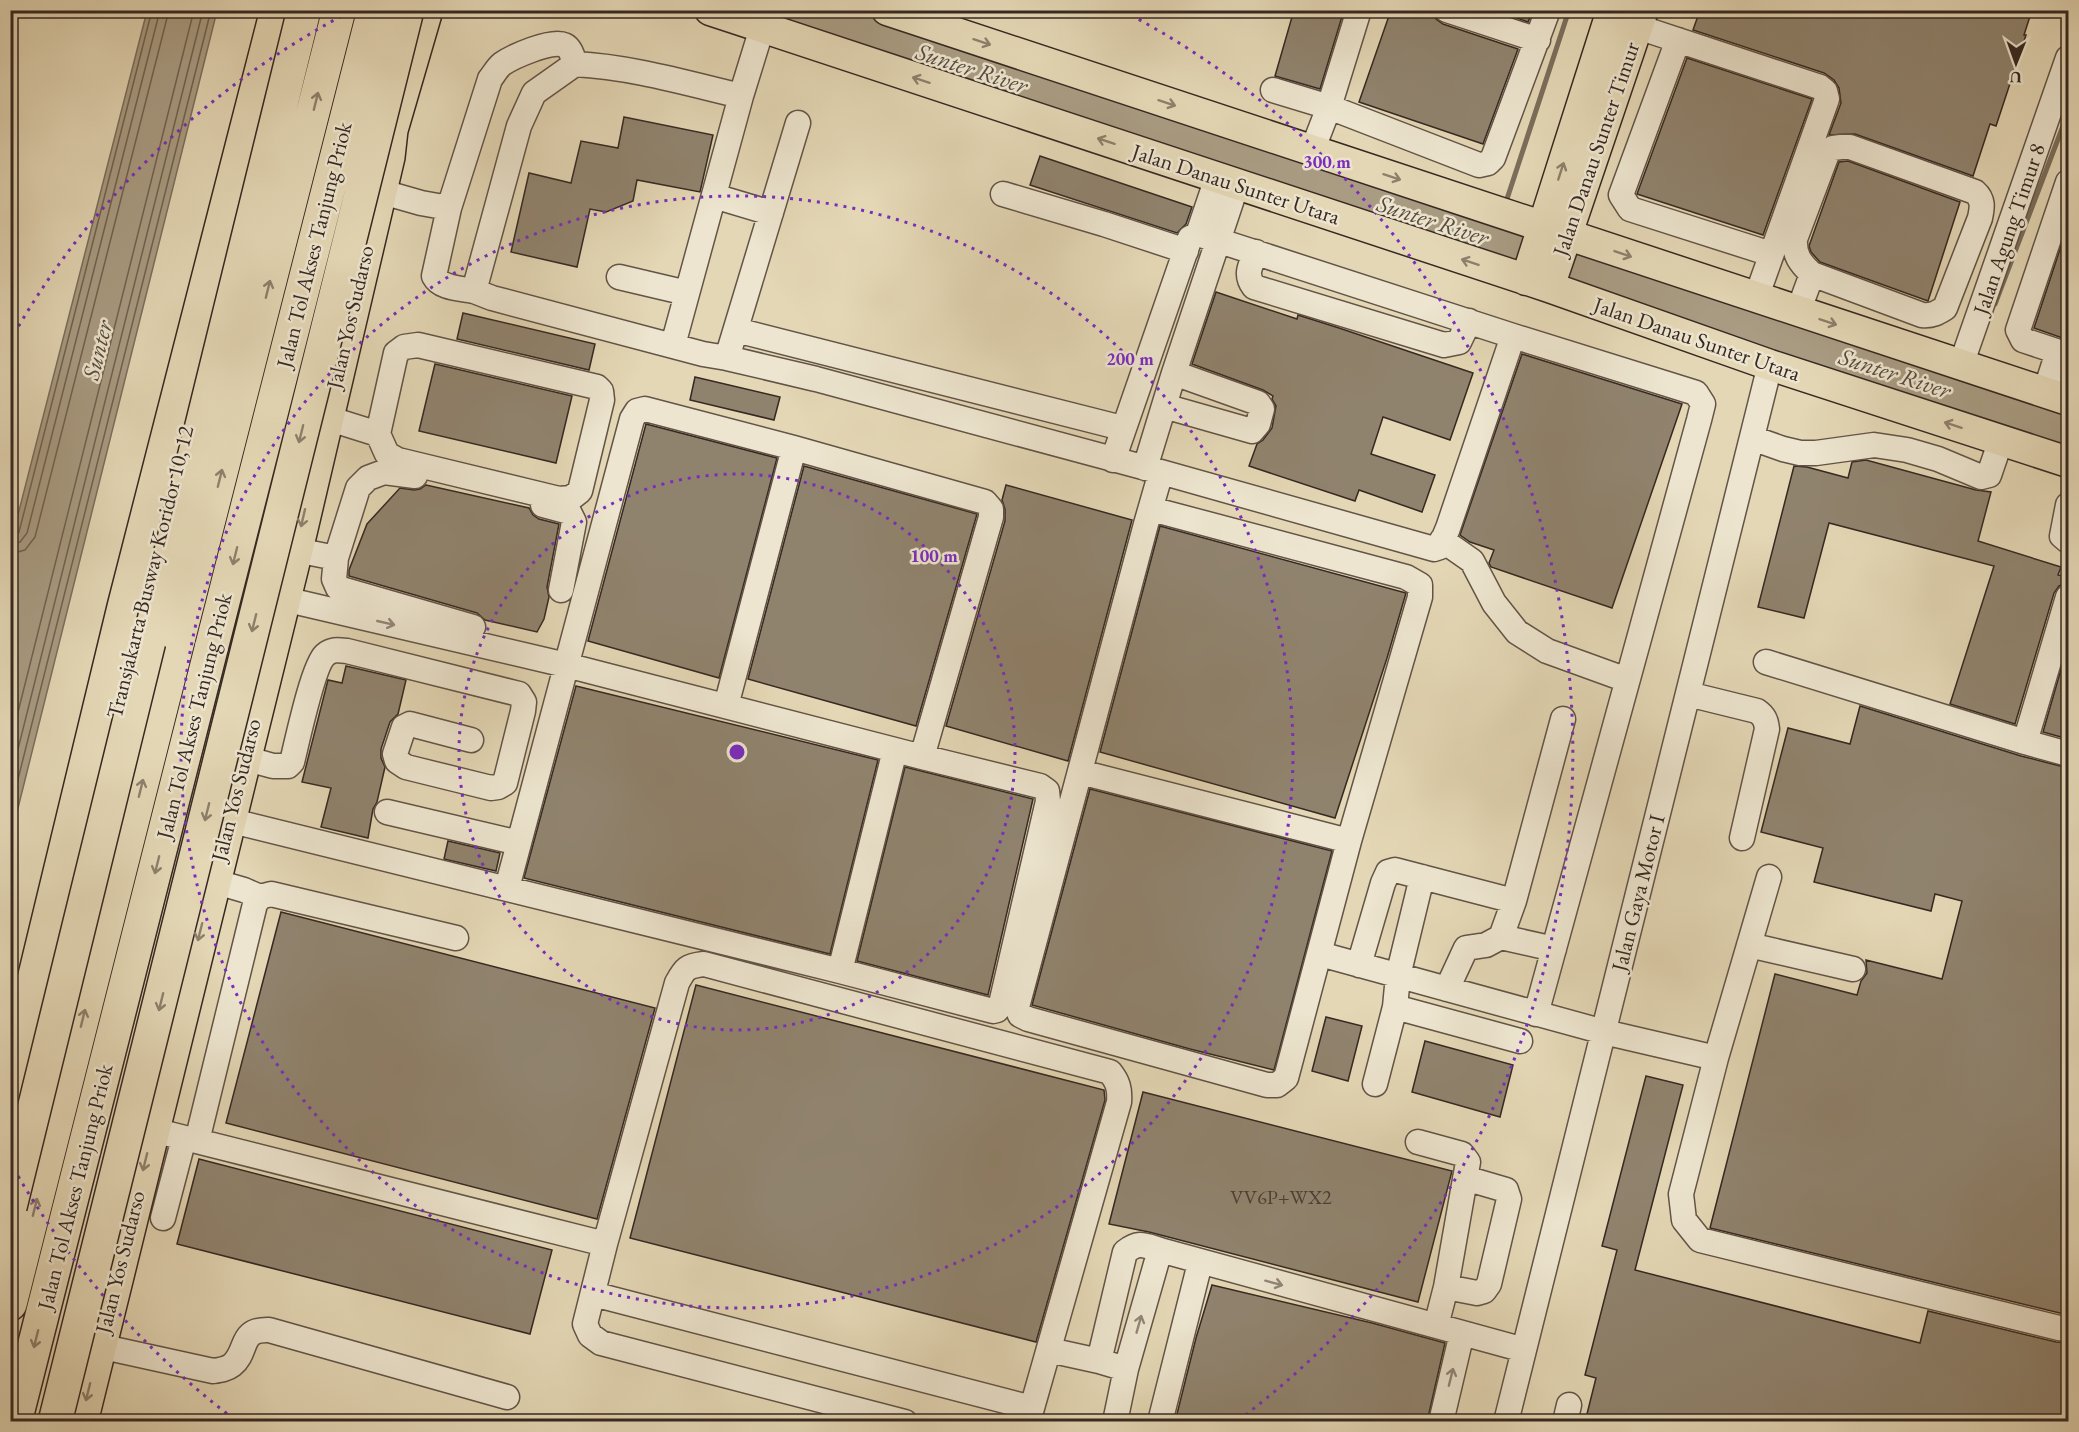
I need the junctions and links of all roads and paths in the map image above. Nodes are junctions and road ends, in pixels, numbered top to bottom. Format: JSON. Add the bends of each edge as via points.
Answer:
{"nodes":[{"id":1,"x":339,"y":10,"type":"edge"},
{"id":2,"x":374,"y":10,"type":"edge"},
{"id":3,"x":710,"y":10,"type":"edge"},
{"id":4,"x":887,"y":10,"type":"edge"},
{"id":5,"x":1359,"y":10,"type":"edge"},
{"id":6,"x":1447,"y":10,"type":"edge"},
{"id":7,"x":1548,"y":10,"type":"edge"},
{"id":8,"x":1612,"y":10,"type":"edge"},
{"id":9,"x":289,"y":12,"type":"edge"},
{"id":10,"x":423,"y":15,"type":"edge"},
{"id":11,"x":1640,"y":19,"type":"edge"},
{"id":12,"x":762,"y":28,"type":"junction"},
{"id":13,"x":1538,"y":40,"type":"junction"},
{"id":14,"x":1678,"y":40,"type":"junction"},
{"id":15,"x":2068,"y":58,"type":"edge"},
{"id":16,"x":575,"y":64,"type":"junction"},
{"id":17,"x":1273,"y":90,"type":"dead end"},
{"id":18,"x":741,"y":96,"type":"junction"},
{"id":19,"x":1329,"y":107,"type":"junction"},
{"id":20,"x":798,"y":123,"type":"dead end"},
{"id":21,"x":1312,"y":151,"type":"junction"},
{"id":22,"x":249,"y":173,"type":"junction"},
{"id":23,"x":1227,"y":181,"type":"junction"},
{"id":24,"x":2068,"y":182,"type":"edge"},
{"id":25,"x":380,"y":191,"type":"junction"},
{"id":26,"x":1003,"y":194,"type":"dead end"},
{"id":27,"x":714,"y":196,"type":"junction"},
{"id":28,"x":449,"y":208,"type":"junction"},
{"id":29,"x":225,"y":210,"type":"junction"},
{"id":30,"x":771,"y":213,"type":"junction"},
{"id":31,"x":1980,"y":218,"type":"junction"},
{"id":32,"x":372,"y":223,"type":"junction"},
{"id":33,"x":2009,"y":227,"type":"junction"},
{"id":34,"x":1200,"y":242,"type":"junction"},
{"id":35,"x":1256,"y":252,"type":"junction"},
{"id":36,"x":1771,"y":254,"type":"junction"},
{"id":37,"x":1546,"y":258,"type":"junction"},
{"id":38,"x":1812,"y":274,"type":"junction"},
{"id":39,"x":619,"y":277,"type":"dead end"},
{"id":40,"x":474,"y":291,"type":"junction"},
{"id":41,"x":687,"y":293,"type":"junction"},
{"id":42,"x":1755,"y":298,"type":"junction"},
{"id":43,"x":1798,"y":312,"type":"junction"},
{"id":44,"x":1469,"y":321,"type":"junction"},
{"id":45,"x":736,"y":330,"type":"junction"},
{"id":46,"x":1513,"y":336,"type":"junction"},
{"id":47,"x":673,"y":345,"type":"junction"},
{"id":48,"x":2063,"y":354,"type":"edge"},
{"id":49,"x":727,"y":358,"type":"junction"},
{"id":50,"x":1770,"y":366,"type":"junction"},
{"id":51,"x":1968,"y":368,"type":"junction"},
{"id":52,"x":1174,"y":373,"type":"junction"},
{"id":53,"x":2057,"y":396,"type":"edge"},
{"id":54,"x":1164,"y":406,"type":"junction"},
{"id":55,"x":327,"y":418,"type":"junction"},
{"id":56,"x":1122,"y":428,"type":"junction"},
{"id":57,"x":378,"y":434,"type":"junction"},
{"id":58,"x":1752,"y":438,"type":"junction"},
{"id":59,"x":2001,"y":440,"type":"junction"},
{"id":60,"x":794,"y":448,"type":"junction"},
{"id":61,"x":1113,"y":460,"type":"junction"},
{"id":62,"x":2068,"y":462,"type":"edge"},
{"id":63,"x":1153,"y":470,"type":"junction"},
{"id":64,"x":2068,"y":505,"type":"edge"},
{"id":65,"x":1151,"y":509,"type":"junction"},
{"id":66,"x":1442,"y":540,"type":"junction"},
{"id":67,"x":2068,"y":541,"type":"edge"},
{"id":68,"x":296,"y":550,"type":"junction"},
{"id":69,"x":336,"y":558,"type":"junction"},
{"id":70,"x":561,"y":590,"type":"dead end"},
{"id":71,"x":2068,"y":597,"type":"edge"},
{"id":72,"x":284,"y":599,"type":"junction"},
{"id":73,"x":474,"y":627,"type":"dead end"},
{"id":74,"x":1766,"y":662,"type":"dead end"},
{"id":75,"x":566,"y":664,"type":"junction"},
{"id":76,"x":1627,"y":680,"type":"junction"},
{"id":77,"x":1688,"y":694,"type":"junction"},
{"id":78,"x":726,"y":706,"type":"junction"},
{"id":79,"x":1563,"y":719,"type":"dead end"},
{"id":80,"x":471,"y":740,"type":"dead end"},
{"id":81,"x":2025,"y":742,"type":"junction"},
{"id":82,"x":895,"y":750,"type":"junction"},
{"id":83,"x":2068,"y":753,"type":"edge"},
{"id":84,"x":244,"y":758,"type":"junction"},
{"id":85,"x":922,"y":758,"type":"junction"},
{"id":86,"x":1080,"y":772,"type":"junction"},
{"id":87,"x":387,"y":812,"type":"dead end"},
{"id":88,"x":228,"y":820,"type":"junction"},
{"id":89,"x":1742,"y":838,"type":"dead end"},
{"id":90,"x":1349,"y":841,"type":"junction"},
{"id":91,"x":519,"y":843,"type":"junction"},
{"id":92,"x":1422,"y":877,"type":"junction"},
{"id":93,"x":1769,"y":877,"type":"dead end"},
{"id":94,"x":213,"y":881,"type":"junction"},
{"id":95,"x":507,"y":888,"type":"junction"},
{"id":96,"x":260,"y":897,"type":"junction"},
{"id":97,"x":1514,"y":901,"type":"junction"},
{"id":98,"x":1501,"y":937,"type":"junction"},
{"id":99,"x":456,"y":938,"type":"dead end"},
{"id":100,"x":1749,"y":945,"type":"junction"},
{"id":101,"x":1554,"y":949,"type":"junction"},
{"id":102,"x":1320,"y":954,"type":"junction"},
{"id":103,"x":1359,"y":965,"type":"junction"},
{"id":104,"x":1853,"y":969,"type":"dead end"},
{"id":105,"x":840,"y":971,"type":"junction"},
{"id":106,"x":1398,"y":976,"type":"junction"},
{"id":107,"x":1447,"y":989,"type":"junction"},
{"id":108,"x":1395,"y":1007,"type":"junction"},
{"id":109,"x":1536,"y":1014,"type":"junction"},
{"id":110,"x":1604,"y":1032,"type":"junction"},
{"id":111,"x":1520,"y":1041,"type":"dead end"},
{"id":112,"x":1716,"y":1058,"type":"junction"},
{"id":113,"x":10,"y":1079,"type":"edge"},
{"id":114,"x":1375,"y":1084,"type":"dead end"},
{"id":115,"x":10,"y":1133,"type":"edge"},
{"id":116,"x":178,"y":1136,"type":"junction"},
{"id":117,"x":1418,"y":1142,"type":"dead end"},
{"id":118,"x":1466,"y":1178,"type":"junction"},
{"id":119,"x":10,"y":1207,"type":"edge"},
{"id":120,"x":164,"y":1218,"type":"dead end"},
{"id":121,"x":605,"y":1244,"type":"junction"},
{"id":122,"x":1160,"y":1250,"type":"junction"},
{"id":123,"x":1200,"y":1263,"type":"junction"},
{"id":124,"x":1446,"y":1287,"type":"junction"},
{"id":125,"x":593,"y":1294,"type":"junction"},
{"id":126,"x":10,"y":1304,"type":"edge"},
{"id":127,"x":1436,"y":1326,"type":"junction"},
{"id":128,"x":2068,"y":1329,"type":"edge"},
{"id":129,"x":1462,"y":1333,"type":"junction"},
{"id":130,"x":99,"y":1346,"type":"junction"},
{"id":131,"x":1049,"y":1350,"type":"junction"},
{"id":132,"x":1524,"y":1350,"type":"junction"},
{"id":133,"x":1100,"y":1361,"type":"junction"},
{"id":134,"x":1126,"y":1369,"type":"junction"},
{"id":135,"x":507,"y":1397,"type":"dead end"},
{"id":136,"x":1030,"y":1415,"type":"edge"},
{"id":137,"x":15,"y":1422,"type":"edge"},
{"id":138,"x":55,"y":1422,"type":"edge"},
{"id":139,"x":81,"y":1422,"type":"edge"},
{"id":140,"x":905,"y":1422,"type":"edge"},
{"id":141,"x":1115,"y":1422,"type":"edge"},
{"id":142,"x":1160,"y":1422,"type":"edge"},
{"id":143,"x":1441,"y":1422,"type":"edge"},
{"id":144,"x":1506,"y":1422,"type":"edge"}],
"edges":[{"from":126,"to":1,"type":"highway","name":"Jalan Tol Akses Tanjung Priok","one_way":true,"bridge":true},
{"from":2,"to":137,"type":"highway","name":"Jalan Tol Akses Tanjung Priok","one_way":true,"bridge":true},
{"from":3,"to":12,"type":"main road","name":"Jalan Danau Sunter Utara"},
{"from":4,"to":21,"type":"main road","name":"Jalan Danau Sunter Utara","one_way":true},
{"from":5,"to":19,"type":"street"},
{"from":6,"to":13,"type":"street"},
{"from":7,"to":13,"type":"street"},
{"from":37,"to":8,"type":"main road","name":"Jalan Danau Sunter Timur","one_way":true},
{"from":9,"to":10,"type":"highway","via":[[299,36],[309,46],[349,65],[392,60],[403,52]]},
{"from":9,"to":22,"type":"street","name":"Transjakarta Busway Koridor 10, 12"},
{"from":9,"to":29,"type":"highway"},
{"from":9,"to":119,"type":"highway","bridge":true},
{"from":10,"to":25,"type":"highway","name":"Jalan Yos Sudarso","via":[[400,132],[388,157]]},
{"from":10,"to":138,"type":"highway","one_way":true,"bridge":true},
{"from":11,"to":14,"type":"street"},
{"from":11,"to":37,"type":"main road","name":"Jalan Danau Sunter Timur"},
{"from":12,"to":18,"type":"street"},
{"from":23,"to":12,"type":"main road","name":"Jalan Danau Sunter Utara","one_way":true},
{"from":13,"to":19,"type":"street","via":[[1488,163],[1479,165]]},
{"from":14,"to":36,"type":"street","via":[[1825,91],[1827,99]]},
{"from":14,"to":36,"type":"street","via":[[1621,195],[1623,201],[1630,209]]},
{"from":15,"to":33,"type":"street","name":"Jalan Agung Timur 8"},
{"from":16,"to":18,"type":"street","via":[[636,71]]},
{"from":16,"to":28,"type":"street","via":[[565,45],[556,43],[514,57],[500,66],[490,78]]},
{"from":16,"to":40,"type":"street","via":[[534,93],[519,126]]},
{"from":17,"to":19,"type":"street"},
{"from":18,"to":27,"type":"street"},
{"from":19,"to":21,"type":"street"},
{"from":20,"to":30,"type":"street"},
{"from":21,"to":37,"type":"main road","name":"Jalan Danau Sunter Utara","one_way":true,"via":[[1501,213]]},
{"from":22,"to":29,"type":"highway","via":[[235,188]]},
{"from":22,"to":32,"type":"highway","via":[[284,157],[314,156],[328,160],[363,186]]},
{"from":22,"to":115,"type":"street","name":"Transjakarta Busway Koridor 10, 12"},
{"from":23,"to":34,"type":"street"},
{"from":37,"to":23,"type":"main road","name":"Jalan Danau Sunter Utara","one_way":true},
{"from":24,"to":48,"type":"street","via":[[2018,330],[2023,340]]},
{"from":25,"to":28,"type":"street"},
{"from":25,"to":32,"type":"highway","name":"Jalan Yos Sudarso"},
{"from":26,"to":34,"type":"street","via":[[1104,224]]},
{"from":27,"to":30,"type":"street"},
{"from":27,"to":41,"type":"street"},
{"from":28,"to":40,"type":"street","via":[[434,276],[442,284]]},
{"from":29,"to":113,"type":"highway"},
{"from":30,"to":45,"type":"street"},
{"from":31,"to":33,"type":"street"},
{"from":31,"to":38,"type":"street","via":[[1945,308],[1930,316]]},
{"from":31,"to":38,"type":"street","via":[[1982,205],[1975,192],[1850,147],[1833,148],[1827,154],[1795,238],[1798,260]]},
{"from":32,"to":55,"type":"highway","name":"Jalan Yos Sudarso"},
{"from":33,"to":51,"type":"street","name":"Jalan Agung Timur 8"},
{"from":34,"to":35,"type":"street"},
{"from":34,"to":52,"type":"street"},
{"from":34,"to":56,"type":"street"},
{"from":35,"to":44,"type":"street"},
{"from":35,"to":44,"type":"street","via":[[1248,270],[1254,287],[1444,345],[1459,342]]},
{"from":36,"to":42,"type":"street"},
{"from":37,"to":42,"type":"main road","name":"Jalan Danau Sunter Utara","one_way":true},
{"from":37,"to":50,"type":"main road","name":"Jalan Danau Sunter Utara"},
{"from":38,"to":43,"type":"street"},
{"from":39,"to":41,"type":"street"},
{"from":40,"to":47,"type":"street"},
{"from":41,"to":47,"type":"street"},
{"from":42,"to":43,"type":"main road","name":"Jalan Danau Sunter Utara"},
{"from":43,"to":51,"type":"main road","name":"Jalan Danau Sunter Utara","one_way":true},
{"from":44,"to":46,"type":"street"},
{"from":45,"to":49,"type":"street"},
{"from":45,"to":56,"type":"street"},
{"from":46,"to":66,"type":"street"},
{"from":46,"to":76,"type":"street","via":[[1696,393],[1702,404]]},
{"from":47,"to":49,"type":"street"},
{"from":48,"to":53,"type":"street"},
{"from":49,"to":61,"type":"street"},
{"from":50,"to":58,"type":"street","name":"Jalan Gaya Motor I"},
{"from":59,"to":50,"type":"main road","name":"Jalan Danau Sunter Utara","one_way":true},
{"from":51,"to":53,"type":"main road","name":"Jalan Danau Sunter Utara"},
{"from":52,"to":54,"type":"street"},
{"from":52,"to":54,"type":"street","via":[[1258,403],[1262,409],[1258,424],[1252,431]]},
{"from":54,"to":63,"type":"street"},
{"from":55,"to":57,"type":"street"},
{"from":55,"to":68,"type":"highway","name":"Jalan Yos Sudarso","one_way":true},
{"from":56,"to":61,"type":"street"},
{"from":57,"to":57,"type":"street","via":[[396,353],[404,347],[418,345],[601,391],[580,491],[571,498],[559,499],[398,460],[387,454]]},
{"from":58,"to":59,"type":"street","via":[[1800,453],[1874,445],[1896,448],[1938,459],[1981,477],[1989,475]]},
{"from":58,"to":77,"type":"street","name":"Jalan Gaya Motor I"},
{"from":59,"to":62,"type":"main road","name":"Jalan Danau Sunter Utara"},
{"from":60,"to":75,"type":"street","via":[[645,409],[637,411]]},
{"from":60,"to":78,"type":"street"},
{"from":60,"to":85,"type":"street","via":[[985,502],[991,509]]},
{"from":61,"to":63,"type":"street"},
{"from":63,"to":65,"type":"street"},
{"from":63,"to":66,"type":"street","via":[[1429,549],[1440,546]]},
{"from":64,"to":67,"type":"street","via":[[2062,536]]},
{"from":65,"to":86,"type":"street"},
{"from":65,"to":90,"type":"street","via":[[1406,577],[1420,585],[1420,597]]},
{"from":66,"to":76,"type":"street","via":[[1472,561],[1494,603],[1516,632],[1547,651]]},
{"from":68,"to":69,"type":"street"},
{"from":68,"to":72,"type":"highway","name":"Jalan Yos Sudarso"},
{"from":69,"to":70,"type":"street","via":[[358,488],[368,478],[384,472],[430,478],[569,512],[574,522]]},
{"from":69,"to":73,"type":"street","via":[[334,579],[338,588]]},
{"from":71,"to":81,"type":"street"},
{"from":72,"to":75,"type":"street","one_way":true},
{"from":72,"to":84,"type":"highway","name":"Jalan Yos Sudarso"},
{"from":74,"to":81,"type":"street"},
{"from":75,"to":78,"type":"street"},
{"from":75,"to":91,"type":"street"},
{"from":76,"to":101,"type":"street"},
{"from":77,"to":89,"type":"street","via":[[1757,711],[1766,722]]},
{"from":77,"to":110,"type":"street","name":"Jalan Gaya Motor I"},
{"from":78,"to":82,"type":"street"},
{"from":79,"to":97,"type":"street"},
{"from":80,"to":84,"type":"street","via":[[410,724],[404,727],[397,761],[406,767],[498,787],[505,783],[524,711],[519,694],[332,650],[323,657],[311,687],[292,762],[288,766],[273,766]]},
{"from":81,"to":83,"type":"street"},
{"from":82,"to":85,"type":"street"},
{"from":82,"to":105,"type":"street"},
{"from":84,"to":88,"type":"highway","name":"Jalan Yos Sudarso"},
{"from":85,"to":105,"type":"street","via":[[1040,786],[1047,791],[1048,801],[1001,1004],[993,1011]]},
{"from":86,"to":90,"type":"street"},
{"from":86,"to":102,"type":"street","via":[[1017,1006],[1020,1015],[1277,1085],[1286,1078]]},
{"from":87,"to":91,"type":"street"},
{"from":88,"to":94,"type":"highway","name":"Jalan Yos Sudarso"},
{"from":88,"to":95,"type":"street"},
{"from":90,"to":102,"type":"street"},
{"from":91,"to":95,"type":"street"},
{"from":92,"to":97,"type":"street"},
{"from":92,"to":103,"type":"street","via":[[1388,872]]},
{"from":92,"to":106,"type":"street"},
{"from":93,"to":100,"type":"street"},
{"from":94,"to":96,"type":"street"},
{"from":94,"to":116,"type":"highway","name":"Jalan Yos Sudarso","one_way":true},
{"from":95,"to":105,"type":"street"},
{"from":96,"to":99,"type":"street","via":[[271,894]]},
{"from":96,"to":116,"type":"street"},
{"from":97,"to":98,"type":"street"},
{"from":98,"to":101,"type":"street"},
{"from":98,"to":107,"type":"street","via":[[1486,945],[1466,948]]},
{"from":100,"to":104,"type":"street"},
{"from":100,"to":112,"type":"street"},
{"from":101,"to":109,"type":"street"},
{"from":102,"to":103,"type":"street"},
{"from":103,"to":106,"type":"street"},
{"from":106,"to":107,"type":"street"},
{"from":106,"to":108,"type":"street"},
{"from":107,"to":109,"type":"street"},
{"from":108,"to":111,"type":"street"},
{"from":108,"to":114,"type":"street"},
{"from":109,"to":110,"type":"street"},
{"from":110,"to":112,"type":"street"},
{"from":110,"to":132,"type":"street","name":"Jalan Gaya Motor I"},
{"from":112,"to":128,"type":"street","via":[[1681,1194],[1684,1220],[1700,1240]]},
{"from":116,"to":120,"type":"street"},
{"from":116,"to":121,"type":"street"},
{"from":116,"to":130,"type":"highway","name":"Jalan Yos Sudarso","one_way":true},
{"from":117,"to":118,"type":"street","via":[[1466,1157]]},
{"from":118,"to":124,"type":"street"},
{"from":118,"to":124,"type":"street","via":[[1506,1191],[1509,1199],[1484,1291]]},
{"from":121,"to":125,"type":"street"},
{"from":121,"to":131,"type":"street","via":[[677,983],[689,966],[704,964],[1110,1072],[1120,1090],[1119,1102]]},
{"from":122,"to":123,"type":"street"},
{"from":122,"to":133,"type":"street","via":[[1142,1244],[1125,1252]]},
{"from":134,"to":122,"type":"street","one_way":true},
{"from":123,"to":127,"type":"street","one_way":true},
{"from":123,"to":142,"type":"street"},
{"from":124,"to":127,"type":"street"},
{"from":125,"to":136,"type":"street"},
{"from":125,"to":140,"type":"street","via":[[585,1324],[600,1343]]},
{"from":127,"to":129,"type":"street"},
{"from":129,"to":132,"type":"street"},
{"from":143,"to":129,"type":"street","one_way":true},
{"from":130,"to":135,"type":"street","via":[[213,1371],[234,1364],[249,1335],[269,1330]]},
{"from":130,"to":139,"type":"highway","name":"Jalan Yos Sudarso","one_way":true},
{"from":131,"to":133,"type":"street"},
{"from":131,"to":136,"type":"street"},
{"from":132,"to":144,"type":"street","name":"Jalan Gaya Motor I"},
{"from":133,"to":134,"type":"street"},
{"from":134,"to":141,"type":"street"}]}
